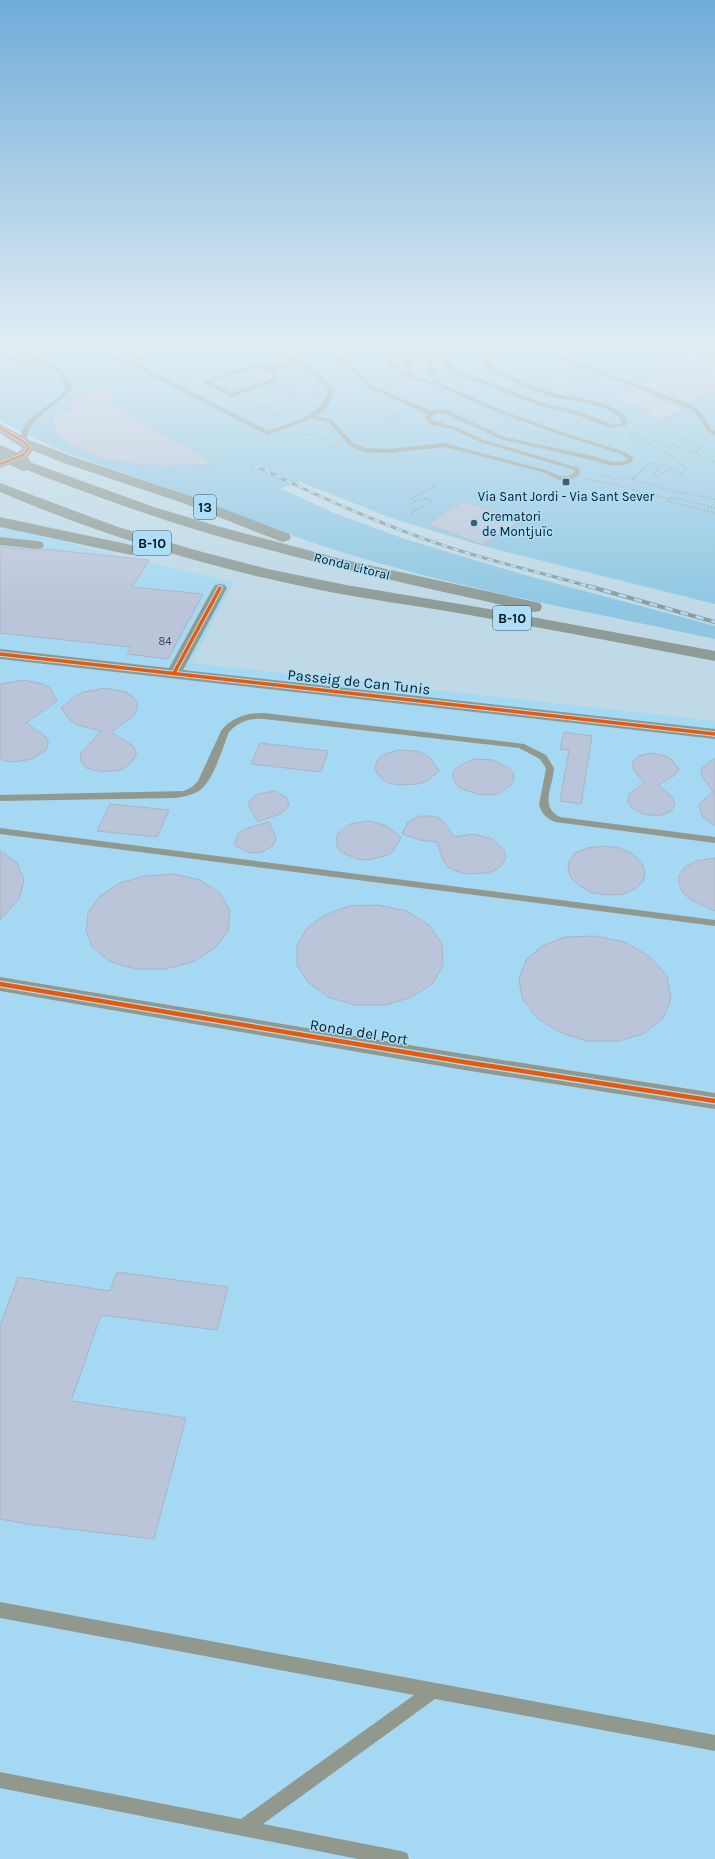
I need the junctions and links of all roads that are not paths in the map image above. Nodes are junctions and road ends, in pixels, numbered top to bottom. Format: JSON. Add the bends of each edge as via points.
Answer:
{"nodes":[{"id":1,"x":8,"y":433,"type":"edge"},
{"id":2,"x":24,"y":433,"type":"edge"},
{"id":3,"x":341,"y":433,"type":"edge"},
{"id":4,"x":465,"y":433,"type":"edge"},
{"id":5,"x":491,"y":433,"type":"edge"},
{"id":6,"x":559,"y":433,"type":"edge"},
{"id":7,"x":24,"y":442,"type":"junction"},
{"id":8,"x":0,"y":452,"type":"edge"},
{"id":9,"x":0,"y":464,"type":"edge"},
{"id":10,"x":0,"y":487,"type":"edge"},
{"id":11,"x":0,"y":522,"type":"edge"},
{"id":12,"x":0,"y":541,"type":"edge"},
{"id":13,"x":37,"y":545,"type":"dead end"},
{"id":14,"x":385,"y":575,"type":"junction"},
{"id":15,"x":309,"y":583,"type":"junction"},
{"id":16,"x":220,"y":588,"type":"dead end"},
{"id":17,"x":715,"y":645,"type":"edge"},
{"id":18,"x":0,"y":654,"type":"edge"},
{"id":19,"x":715,"y":656,"type":"edge"},
{"id":20,"x":174,"y":673,"type":"junction"},
{"id":21,"x":715,"y":734,"type":"edge"},
{"id":22,"x":0,"y":798,"type":"edge"},
{"id":23,"x":0,"y":831,"type":"edge"},
{"id":24,"x":715,"y":840,"type":"edge"},
{"id":25,"x":715,"y":924,"type":"edge"},
{"id":26,"x":0,"y":984,"type":"edge"},
{"id":27,"x":715,"y":1101,"type":"edge"},
{"id":28,"x":0,"y":1610,"type":"edge"},
{"id":29,"x":433,"y":1691,"type":"junction"},
{"id":30,"x":715,"y":1743,"type":"edge"},
{"id":31,"x":0,"y":1780,"type":"edge"},
{"id":32,"x":243,"y":1828,"type":"junction"},
{"id":33,"x":401,"y":1859,"type":"edge"}],
"edges":[{"from":1,"to":7,"type":"street"},
{"from":2,"to":7,"type":"lane"},
{"from":3,"to":4,"type":"lane","via":[[351,444],[364,450],[389,451],[444,445],[544,470],[561,479],[571,478],[577,474],[577,469],[494,445]]},
{"from":5,"to":6,"type":"lane","via":[[502,438],[597,459],[610,465],[621,465],[629,462],[631,458],[623,453]]},
{"from":7,"to":9,"type":"street","via":[[28,445],[26,452]]},
{"from":7,"to":14,"type":"highway","number":"13","via":[[95,470],[188,500]]},
{"from":8,"to":14,"type":"highway","name":"Ronda Litoral","number":"B-10","bridge":true,"via":[[91,491],[175,519]]},
{"from":10,"to":15,"type":"highway","name":"Ronda Litoral","number":"B-10","via":[[61,513],[135,538]]},
{"from":11,"to":15,"type":"highway","via":[[178,560]]},
{"from":12,"to":13,"type":"street"},
{"from":14,"to":17,"type":"highway","name":"Ronda Litoral","number":"B-10"},
{"from":15,"to":19,"type":"highway","name":"Ronda Litoral","number":"B-10"},
{"from":16,"to":20,"type":"street"},
{"from":18,"to":20,"type":"street","name":"Passeig de Can Tunis"},
{"from":20,"to":21,"type":"street","name":"Passeig de Can Tunis"},
{"from":22,"to":24,"type":"lane","via":[[185,793],[204,782],[225,731],[235,721],[247,716],[264,716],[521,746],[543,757],[550,768],[543,806],[551,818]]},
{"from":23,"to":25,"type":"lane"},
{"from":26,"to":27,"type":"street","name":"Ronda del Port"},
{"from":28,"to":29,"type":"lane"},
{"from":29,"to":30,"type":"lane"},
{"from":29,"to":32,"type":"lane"},
{"from":31,"to":32,"type":"lane"},
{"from":32,"to":33,"type":"lane"}]}
